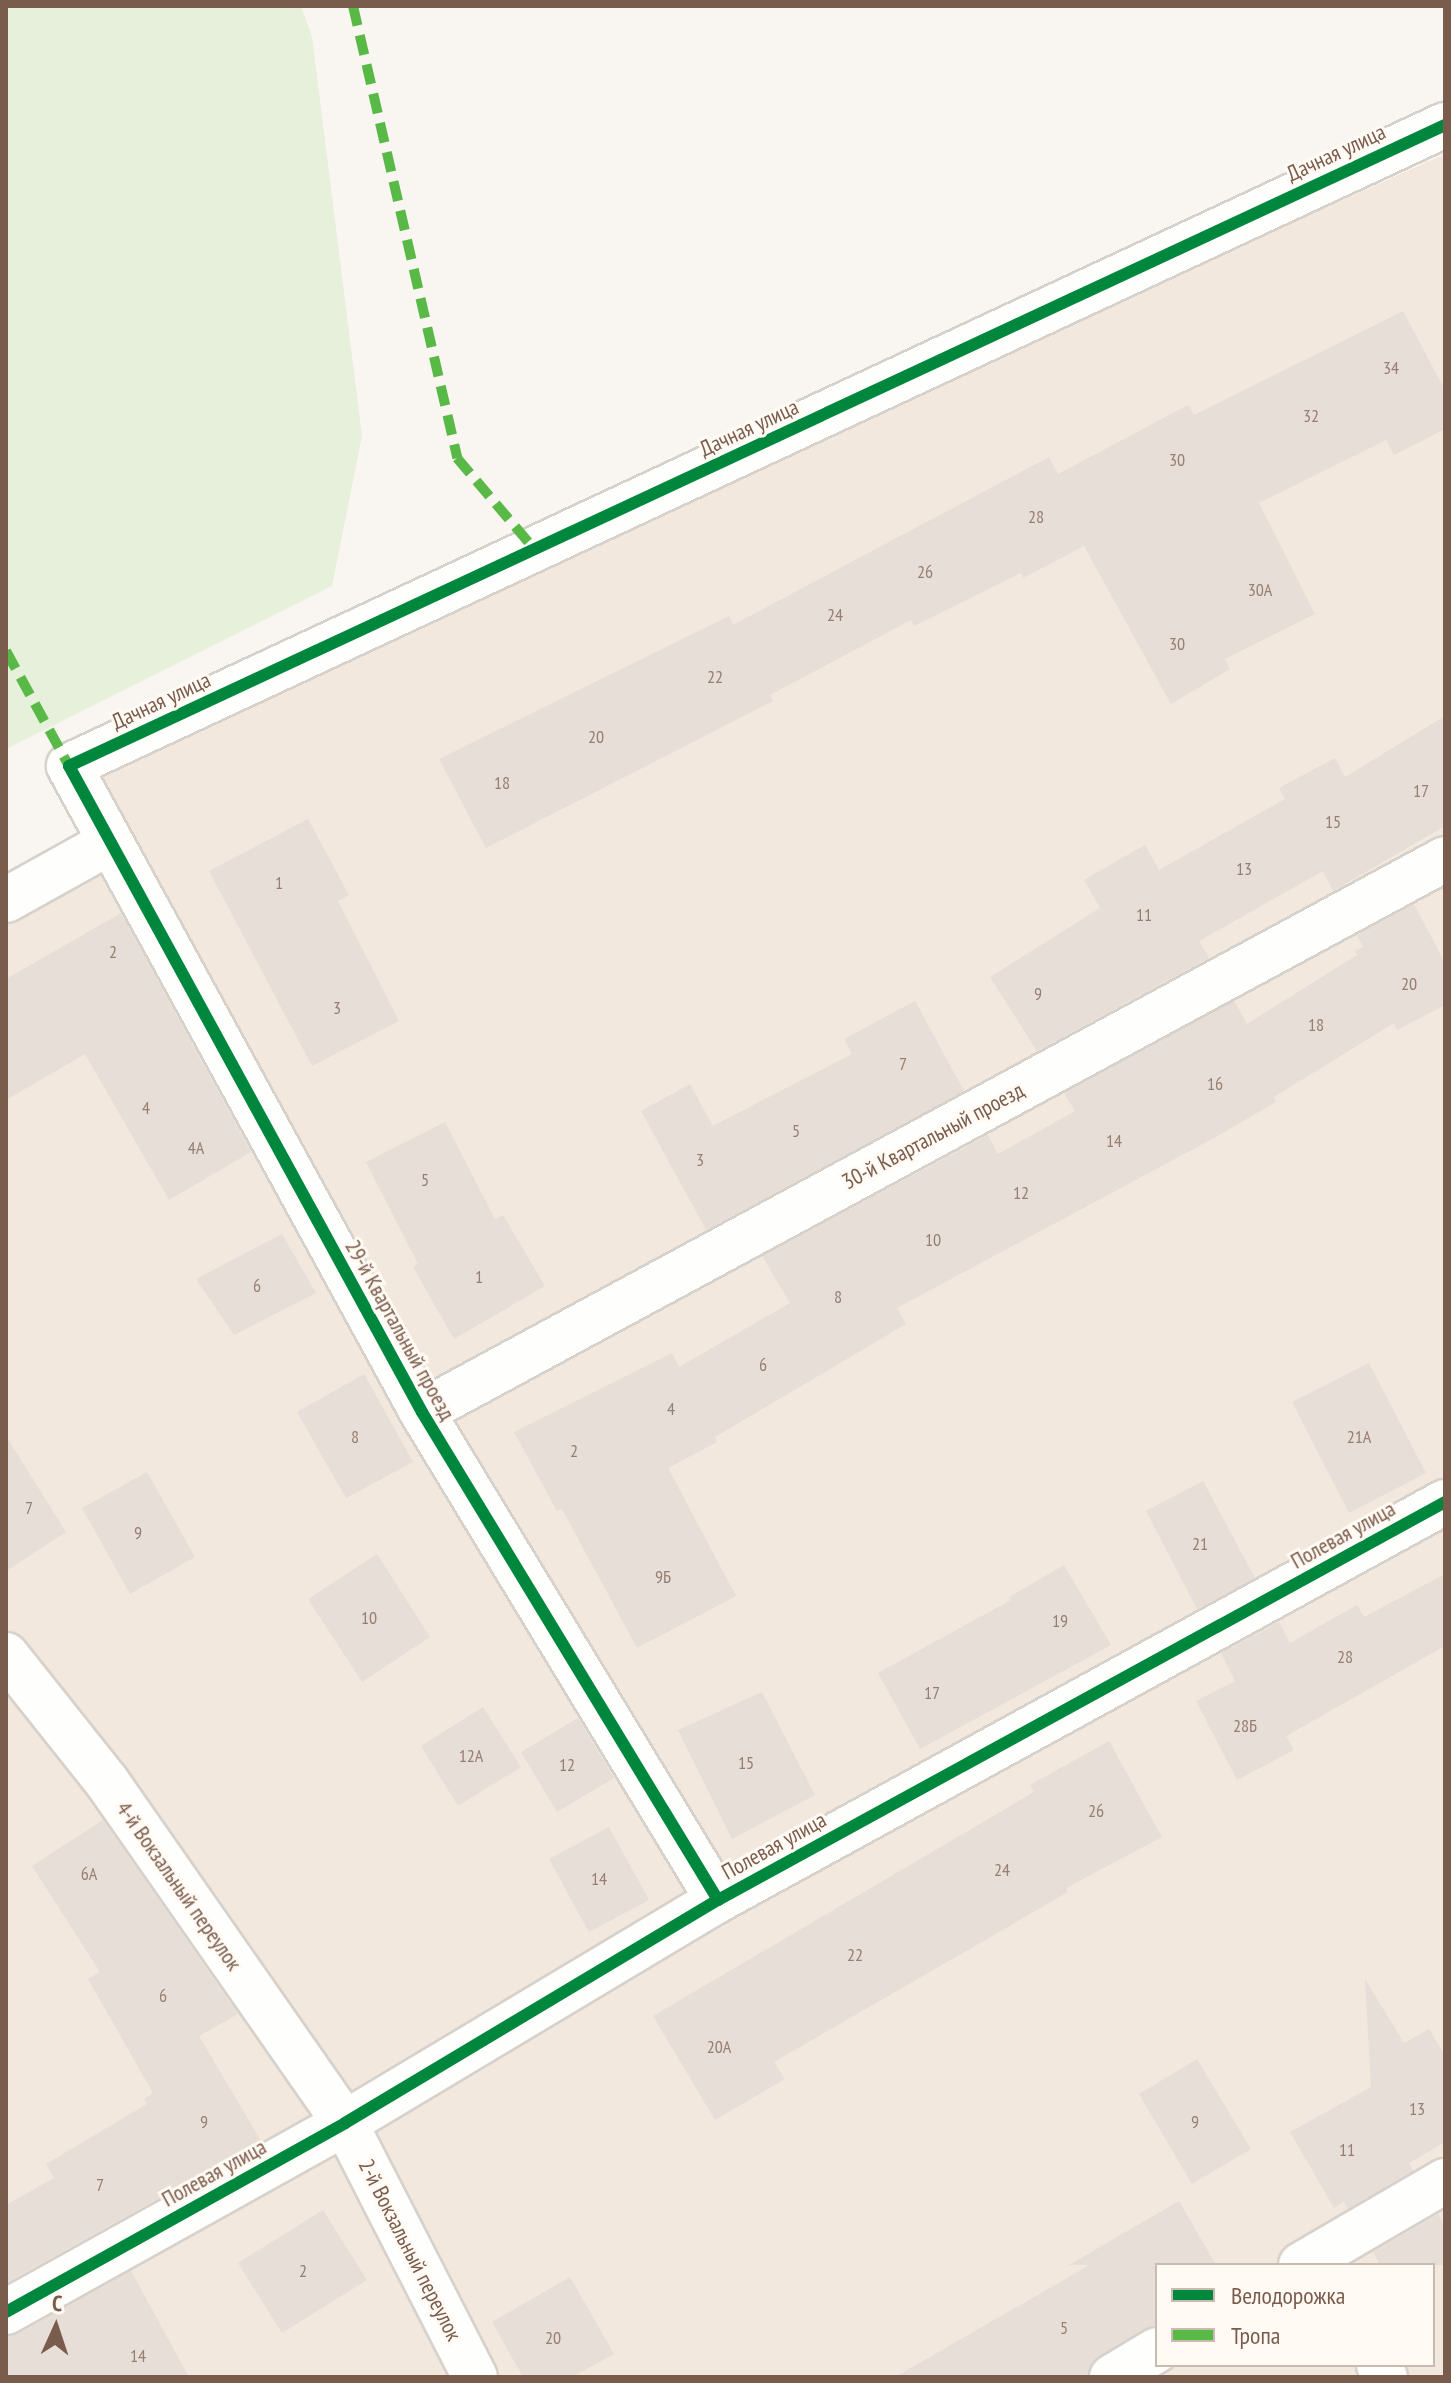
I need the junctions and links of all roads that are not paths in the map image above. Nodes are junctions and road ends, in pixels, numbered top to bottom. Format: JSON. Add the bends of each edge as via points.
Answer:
{"nodes":[{"id":1,"x":1445,"y":125,"type":"edge"},
{"id":2,"x":69,"y":766,"type":"joint"},
{"id":3,"x":110,"y":842,"type":"junction"},
{"id":4,"x":1445,"y":859,"type":"edge"},
{"id":5,"x":6,"y":900,"type":"edge"},
{"id":6,"x":422,"y":1412,"type":"junction"},
{"id":7,"x":1445,"y":1502,"type":"edge"},
{"id":8,"x":6,"y":1655,"type":"edge"},
{"id":9,"x":718,"y":1900,"type":"junction"},
{"id":10,"x":345,"y":2123,"type":"junction"},
{"id":11,"x":1445,"y":2181,"type":"edge"},
{"id":12,"x":1313,"y":2262,"type":"edge"},
{"id":13,"x":6,"y":2312,"type":"edge"},
{"id":14,"x":1155,"y":2351,"type":"edge"},
{"id":15,"x":475,"y":2377,"type":"edge"},
{"id":16,"x":1112,"y":2377,"type":"edge"}],
"edges":[{"from":1,"to":2,"type":"street","name":"Дачная улица"},
{"from":2,"to":3,"type":"street","name":"29-й Квартальный проезд"},
{"from":3,"to":5,"type":"street"},
{"from":3,"to":6,"type":"street","name":"29-й Квартальный проезд"},
{"from":4,"to":6,"type":"street","name":"30-й Квартальный проезд"},
{"from":6,"to":9,"type":"street","name":"29-й Квартальный проезд"},
{"from":7,"to":9,"type":"street","name":"Полевая улица"},
{"from":8,"to":10,"type":"street","name":"4-й Вокзальный переулок","via":[[107,1782]]},
{"from":9,"to":10,"type":"street","name":"Полевая улица"},
{"from":10,"to":13,"type":"street","name":"Полевая улица"},
{"from":10,"to":15,"type":"street","name":"2-й Вокзальный переулок"},
{"from":11,"to":12,"type":"street"},
{"from":14,"to":16,"type":"street"}]}
